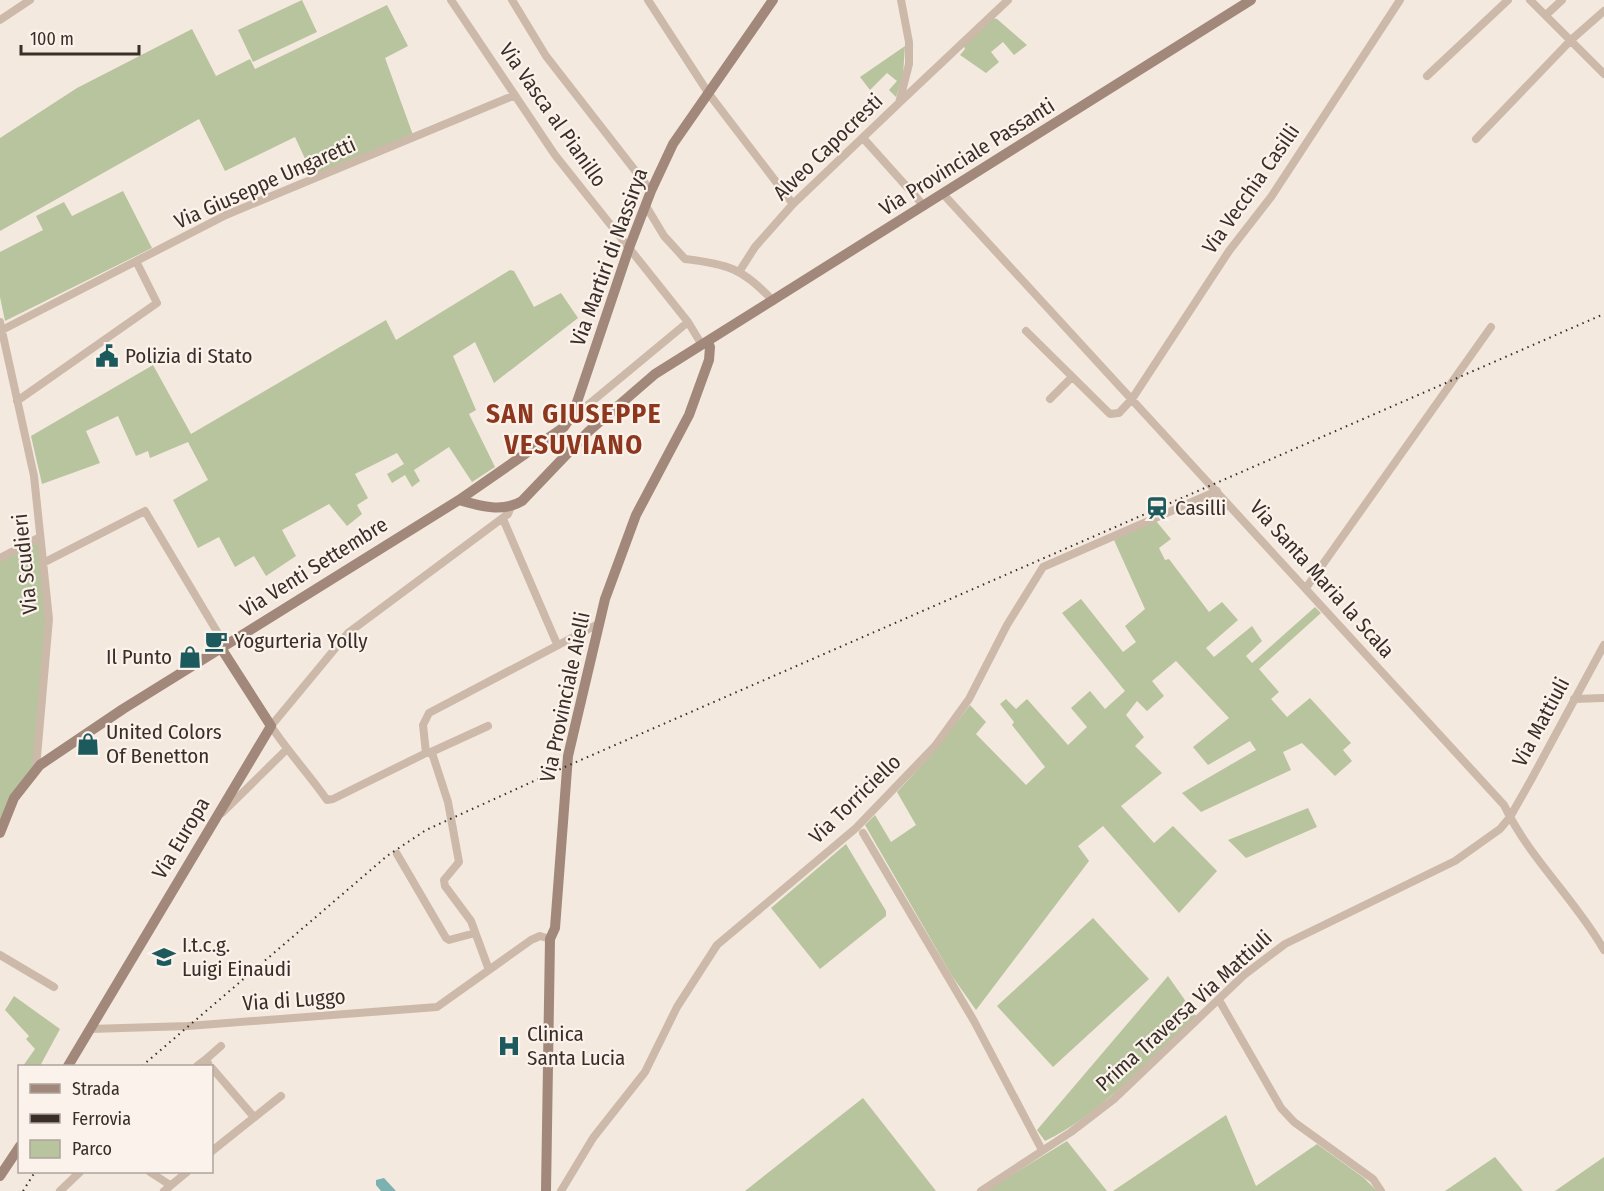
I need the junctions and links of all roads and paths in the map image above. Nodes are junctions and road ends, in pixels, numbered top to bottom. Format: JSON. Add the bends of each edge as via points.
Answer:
{"nodes":[{"id":1,"x":30,"y":0,"type":"edge"},
{"id":2,"x":451,"y":0,"type":"edge"},
{"id":3,"x":512,"y":0,"type":"edge"},
{"id":4,"x":648,"y":0,"type":"edge"},
{"id":5,"x":773,"y":0,"type":"edge"},
{"id":6,"x":901,"y":0,"type":"edge"},
{"id":7,"x":1008,"y":0,"type":"edge"},
{"id":8,"x":1251,"y":0,"type":"edge"},
{"id":9,"x":1400,"y":0,"type":"edge"},
{"id":10,"x":1508,"y":0,"type":"edge"},
{"id":11,"x":1530,"y":0,"type":"edge"},
{"id":12,"x":1562,"y":0,"type":"edge"},
{"id":13,"x":1604,"y":11,"type":"edge"},
{"id":14,"x":1546,"y":15,"type":"junction"},
{"id":15,"x":0,"y":20,"type":"edge"},
{"id":16,"x":1571,"y":40,"type":"junction"},
{"id":17,"x":1604,"y":74,"type":"edge"},
{"id":18,"x":1427,"y":76,"type":"dead end"},
{"id":19,"x":710,"y":94,"type":"junction"},
{"id":20,"x":515,"y":95,"type":"junction"},
{"id":21,"x":899,"y":103,"type":"junction"},
{"id":22,"x":863,"y":138,"type":"junction"},
{"id":23,"x":1476,"y":139,"type":"dead end"},
{"id":24,"x":651,"y":191,"type":"junction"},
{"id":25,"x":944,"y":195,"type":"junction"},
{"id":26,"x":794,"y":204,"type":"junction"},
{"id":27,"x":646,"y":206,"type":"junction"},
{"id":28,"x":924,"y":206,"type":"junction"},
{"id":29,"x":629,"y":248,"type":"junction"},
{"id":30,"x":137,"y":263,"type":"junction"},
{"id":31,"x":740,"y":272,"type":"junction"},
{"id":32,"x":773,"y":301,"type":"junction"},
{"id":33,"x":688,"y":322,"type":"junction"},
{"id":34,"x":1,"y":326,"type":"edge"},
{"id":35,"x":1491,"y":327,"type":"dead end"},
{"id":36,"x":1026,"y":331,"type":"dead end"},
{"id":37,"x":705,"y":343,"type":"junction"},
{"id":38,"x":1071,"y":378,"type":"junction"},
{"id":39,"x":1050,"y":399,"type":"dead end"},
{"id":40,"x":1132,"y":399,"type":"junction"},
{"id":41,"x":17,"y":402,"type":"junction"},
{"id":42,"x":573,"y":414,"type":"junction"},
{"id":43,"x":1218,"y":491,"type":"junction"},
{"id":44,"x":459,"y":500,"type":"junction"},
{"id":45,"x":512,"y":507,"type":"junction"},
{"id":46,"x":503,"y":519,"type":"junction"},
{"id":47,"x":40,"y":537,"type":"junction"},
{"id":48,"x":0,"y":558,"type":"edge"},
{"id":49,"x":43,"y":563,"type":"junction"},
{"id":50,"x":1306,"y":588,"type":"junction"},
{"id":51,"x":600,"y":623,"type":"junction"},
{"id":52,"x":557,"y":644,"type":"junction"},
{"id":53,"x":1604,"y":645,"type":"edge"},
{"id":54,"x":223,"y":646,"type":"junction"},
{"id":55,"x":1604,"y":698,"type":"edge"},
{"id":56,"x":1574,"y":699,"type":"junction"},
{"id":57,"x":271,"y":726,"type":"junction"},
{"id":58,"x":488,"y":726,"type":"dead end"},
{"id":59,"x":286,"y":750,"type":"junction"},
{"id":60,"x":429,"y":753,"type":"junction"},
{"id":61,"x":38,"y":767,"type":"junction"},
{"id":62,"x":1510,"y":817,"type":"junction"},
{"id":63,"x":212,"y":823,"type":"junction"},
{"id":64,"x":0,"y":833,"type":"edge"},
{"id":65,"x":863,"y":833,"type":"dead end"},
{"id":66,"x":396,"y":854,"type":"dead end"},
{"id":67,"x":475,"y":933,"type":"junction"},
{"id":68,"x":550,"y":939,"type":"junction"},
{"id":69,"x":1604,"y":950,"type":"edge"},
{"id":70,"x":0,"y":955,"type":"edge"},
{"id":71,"x":489,"y":970,"type":"junction"},
{"id":72,"x":54,"y":987,"type":"dead end"},
{"id":73,"x":1219,"y":1000,"type":"junction"},
{"id":74,"x":90,"y":1029,"type":"junction"},
{"id":75,"x":221,"y":1046,"type":"dead end"},
{"id":76,"x":69,"y":1065,"type":"edge"},
{"id":77,"x":209,"y":1065,"type":"edge"},
{"id":78,"x":213,"y":1070,"type":"edge"},
{"id":79,"x":280,"y":1096,"type":"dead end"},
{"id":80,"x":253,"y":1116,"type":"junction"},
{"id":81,"x":17,"y":1150,"type":"edge"},
{"id":82,"x":213,"y":1150,"type":"edge"},
{"id":83,"x":1042,"y":1150,"type":"junction"},
{"id":84,"x":0,"y":1160,"type":"edge"},
{"id":85,"x":79,"y":1173,"type":"edge"},
{"id":86,"x":151,"y":1173,"type":"edge"},
{"id":87,"x":186,"y":1173,"type":"edge"},
{"id":88,"x":0,"y":1176,"type":"edge"},
{"id":89,"x":167,"y":1188,"type":"edge"},
{"id":90,"x":60,"y":1191,"type":"edge"},
{"id":91,"x":546,"y":1191,"type":"edge"},
{"id":92,"x":561,"y":1191,"type":"edge"},
{"id":93,"x":981,"y":1191,"type":"edge"},
{"id":94,"x":1381,"y":1191,"type":"edge"}],
"edges":[{"from":1,"to":15,"type":"street"},
{"from":2,"to":20,"type":"street","name":"Via Vasca al Pianillo"},
{"from":3,"to":24,"type":"street","via":[[546,56]]},
{"from":4,"to":19,"type":"street"},
{"from":5,"to":19,"type":"main road","name":"Via Martiri di Nassirya"},
{"from":6,"to":21,"type":"street","name":"Alveo Capocresti","via":[[909,64]]},
{"from":7,"to":21,"type":"street"},
{"from":8,"to":25,"type":"main road","name":"Via Provinciale Passanti"},
{"from":9,"to":40,"type":"street","name":"Via Vecchia Casilli"},
{"from":10,"to":18,"type":"street"},
{"from":11,"to":14,"type":"street"},
{"from":12,"to":14,"type":"street"},
{"from":13,"to":16,"type":"street"},
{"from":14,"to":16,"type":"street"},
{"from":16,"to":17,"type":"street"},
{"from":16,"to":23,"type":"street"},
{"from":19,"to":24,"type":"main road","name":"Via Martiri di Nassirya","via":[[673,144]]},
{"from":19,"to":26,"type":"street"},
{"from":20,"to":29,"type":"street","name":"Via Vasca al Pianillo","via":[[555,155]]},
{"from":20,"to":30,"type":"street","name":"Via Giuseppe Ungaretti","via":[[226,215]]},
{"from":21,"to":22,"type":"street","name":"Alveo Capocresti"},
{"from":22,"to":26,"type":"street","name":"Alveo Capocresti"},
{"from":22,"to":28,"type":"street"},
{"from":24,"to":27,"type":"main road","name":"Via Martiri di Nassirya"},
{"from":25,"to":28,"type":"main road","name":"Via Provinciale Passanti"},
{"from":25,"to":40,"type":"street","name":"Via Santa Maria la Scala"},
{"from":26,"to":31,"type":"street","name":"Alveo Capocresti","via":[[755,247]]},
{"from":27,"to":29,"type":"main road","name":"Via Martiri di Nassirya"},
{"from":27,"to":31,"type":"street","via":[[664,236],[685,259],[722,263]]},
{"from":28,"to":32,"type":"main road","name":"Via Provinciale Passanti"},
{"from":29,"to":33,"type":"street","name":"Via Vasca al Pianillo"},
{"from":29,"to":42,"type":"main road","name":"Via Martiri di Nassirya"},
{"from":30,"to":34,"type":"street","name":"Via Giuseppe Ungaretti"},
{"from":30,"to":41,"type":"street","via":[[157,303]]},
{"from":31,"to":32,"type":"street"},
{"from":32,"to":37,"type":"main road","name":"Via Provinciale Passanti"},
{"from":33,"to":37,"type":"street","name":"Via Vasca al Pianillo"},
{"from":33,"to":42,"type":"street"},
{"from":34,"to":41,"type":"street","name":"Via Scudieri"},
{"from":35,"to":50,"type":"street"},
{"from":36,"to":38,"type":"street"},
{"from":37,"to":45,"type":"main road","name":"Via Provinciale Passanti","via":[[633,392],[589,431],[541,484]]},
{"from":37,"to":51,"type":"main road","name":"Via Provinciale Aielli","via":[[710,347],[709,360],[689,415],[636,515]]},
{"from":38,"to":39,"type":"street"},
{"from":38,"to":40,"type":"street","via":[[1110,414],[1119,413]]},
{"from":40,"to":43,"type":"street","name":"Via Santa Maria la Scala"},
{"from":41,"to":47,"type":"street","name":"Via Scudieri","via":[[34,476]]},
{"from":42,"to":44,"type":"main road","name":"Via Martiri di Nassirya","via":[[564,427]]},
{"from":43,"to":50,"type":"street","name":"Via Santa Maria la Scala"},
{"from":43,"to":92,"type":"street","name":"Via Torriciello","via":[[1042,567],[969,699],[935,746],[856,828],[717,945],[677,1006],[645,1071],[593,1138]]},
{"from":44,"to":45,"type":"main road","via":[[480,506]]},
{"from":44,"to":54,"type":"main road","name":"Via Venti Settembre"},
{"from":45,"to":46,"type":"street","name":"Via Europa"},
{"from":46,"to":52,"type":"street"},
{"from":46,"to":57,"type":"street","name":"Via Europa","via":[[348,633]]},
{"from":47,"to":48,"type":"street"},
{"from":47,"to":49,"type":"street","name":"Via Scudieri"},
{"from":49,"to":54,"type":"street","via":[[145,511]]},
{"from":49,"to":61,"type":"street","name":"Via Scudieri","via":[[49,619]]},
{"from":50,"to":62,"type":"street","name":"Via Santa Maria la Scala","via":[[1504,805]]},
{"from":51,"to":52,"type":"street"},
{"from":51,"to":68,"type":"main road","name":"Via Provinciale Aielli","via":[[568,756],[555,928]]},
{"from":52,"to":60,"type":"street","via":[[429,714],[423,724]]},
{"from":53,"to":56,"type":"street","name":"Via Mattiuli"},
{"from":54,"to":57,"type":"main road"},
{"from":54,"to":61,"type":"main road","name":"Via Venti Settembre"},
{"from":55,"to":56,"type":"street"},
{"from":56,"to":62,"type":"street","name":"Via Mattiuli"},
{"from":57,"to":59,"type":"street"},
{"from":57,"to":63,"type":"main road","name":"Via Europa"},
{"from":58,"to":60,"type":"street"},
{"from":59,"to":60,"type":"street","via":[[304,766],[327,800]]},
{"from":59,"to":63,"type":"street"},
{"from":60,"to":67,"type":"street","via":[[448,802],[459,862],[444,880],[445,886],[471,921]]},
{"from":61,"to":64,"type":"main road","name":"Via Venti Settembre","via":[[14,798]]},
{"from":62,"to":69,"type":"street","name":"Via Santa Maria la Scala","via":[[1588,922]]},
{"from":62,"to":73,"type":"street","name":"Prima Traversa Via Mattiuli","via":[[1500,829],[1455,861],[1285,944]]},
{"from":63,"to":74,"type":"main road","name":"Via Europa"},
{"from":65,"to":83,"type":"street","name":"Via Torriciello","via":[[974,1021]]},
{"from":66,"to":67,"type":"street","via":[[446,938]]},
{"from":67,"to":71,"type":"street"},
{"from":68,"to":71,"type":"street","name":"Via di Luggo","via":[[540,936],[531,940]]},
{"from":68,"to":91,"type":"main road","name":"Via Provinciale Aielli"},
{"from":70,"to":72,"type":"street"},
{"from":71,"to":74,"type":"street","name":"Via di Luggo","via":[[437,1007],[188,1026]]},
{"from":73,"to":83,"type":"street","name":"Prima Traversa Via Mattiuli","via":[[1114,1099]]},
{"from":73,"to":94,"type":"street","via":[[1281,1108],[1294,1122],[1372,1179]]},
{"from":74,"to":76,"type":"main road","name":"Via Europa"},
{"from":75,"to":77,"type":"street"},
{"from":78,"to":80,"type":"street"},
{"from":79,"to":80,"type":"street"},
{"from":80,"to":82,"type":"street"},
{"from":81,"to":84,"type":"main road"},
{"from":81,"to":88,"type":"main road"},
{"from":83,"to":93,"type":"street","name":"Prima Traversa Via Mattiuli"},
{"from":85,"to":90,"type":"street"},
{"from":86,"to":89,"type":"street"},
{"from":87,"to":89,"type":"street"}]}
